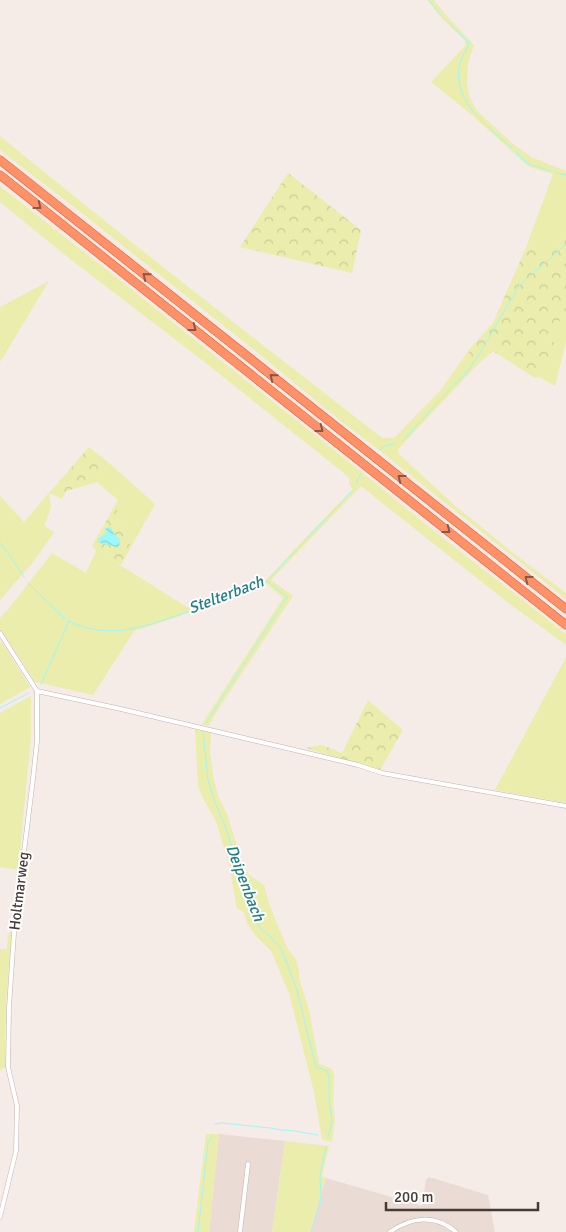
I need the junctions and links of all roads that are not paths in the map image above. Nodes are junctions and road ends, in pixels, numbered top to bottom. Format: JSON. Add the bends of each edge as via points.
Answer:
{"nodes":[{"id":1,"x":0,"y":160,"type":"edge"},
{"id":2,"x":0,"y":175,"type":"edge"},
{"id":3,"x":566,"y":609,"type":"edge"},
{"id":4,"x":566,"y":625,"type":"edge"},
{"id":5,"x":0,"y":633,"type":"edge"},
{"id":6,"x":38,"y":691,"type":"junction"},
{"id":7,"x":566,"y":806,"type":"edge"},
{"id":8,"x":248,"y":1164,"type":"dead end"},
{"id":9,"x":0,"y":1217,"type":"edge"},
{"id":10,"x":240,"y":1232,"type":"edge"},
{"id":11,"x":390,"y":1232,"type":"edge"},
{"id":12,"x":455,"y":1232,"type":"edge"}],
"edges":[{"from":3,"to":1,"type":"highway","one_way":true},
{"from":2,"to":4,"type":"highway","one_way":true},
{"from":5,"to":6,"type":"street"},
{"from":6,"to":7,"type":"street","via":[[382,773]]},
{"from":6,"to":9,"type":"street","name":"Holtmarweg","via":[[34,779],[14,933],[9,1007],[8,1067],[17,1106],[16,1151]]},
{"from":8,"to":10,"type":"street"},
{"from":11,"to":12,"type":"street","via":[[410,1221],[434,1220]]}]}
